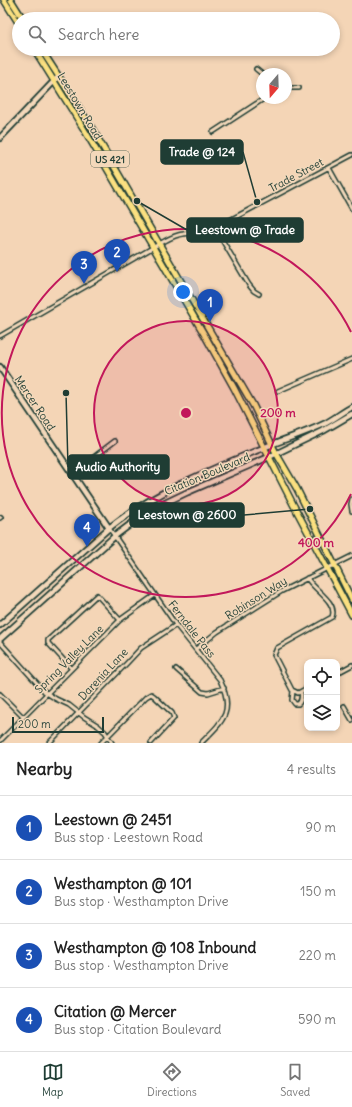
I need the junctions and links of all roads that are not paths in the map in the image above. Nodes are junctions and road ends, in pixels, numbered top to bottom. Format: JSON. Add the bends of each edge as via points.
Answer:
{"nodes":[{"id":1,"x":4,"y":0,"type":"edge"},
{"id":2,"x":11,"y":0,"type":"edge"},
{"id":3,"x":15,"y":12,"type":"joint"},
{"id":4,"x":38,"y":56,"type":"edge"},
{"id":5,"x":46,"y":56,"type":"edge"},
{"id":6,"x":59,"y":76,"type":"junction"},
{"id":7,"x":54,"y":82,"type":"junction"},
{"id":8,"x":292,"y":88,"type":"edge"},
{"id":9,"x":299,"y":88,"type":"dead end"},
{"id":10,"x":256,"y":104,"type":"edge"},
{"id":11,"x":212,"y":132,"type":"dead end"},
{"id":12,"x":0,"y":138,"type":"edge"},
{"id":13,"x":352,"y":155,"type":"edge"},
{"id":14,"x":329,"y":168,"type":"junction"},
{"id":15,"x":352,"y":209,"type":"edge"},
{"id":16,"x":215,"y":228,"type":"junction"},
{"id":17,"x":159,"y":244,"type":"junction"},
{"id":18,"x":153,"y":247,"type":"junction"},
{"id":19,"x":259,"y":294,"type":"dead end"},
{"id":20,"x":0,"y":336,"type":"edge"},
{"id":21,"x":352,"y":359,"type":"edge"},
{"id":22,"x":0,"y":367,"type":"edge"},
{"id":23,"x":278,"y":391,"type":"dead end"},
{"id":24,"x":352,"y":407,"type":"edge"},
{"id":25,"x":352,"y":414,"type":"edge"},
{"id":26,"x":114,"y":441,"type":"dead end"},
{"id":27,"x":272,"y":445,"type":"junction"},
{"id":28,"x":264,"y":448,"type":"junction"},
{"id":29,"x":276,"y":453,"type":"junction"},
{"id":30,"x":269,"y":457,"type":"junction"},
{"id":31,"x":73,"y":473,"type":"junction"},
{"id":32,"x":352,"y":499,"type":"edge"},
{"id":33,"x":352,"y":511,"type":"edge"},
{"id":34,"x":109,"y":528,"type":"junction"},
{"id":35,"x":114,"y":536,"type":"junction"},
{"id":36,"x":352,"y":556,"type":"edge"},
{"id":37,"x":334,"y":565,"type":"junction"},
{"id":38,"x":328,"y":568,"type":"junction"},
{"id":39,"x":307,"y":578,"type":"junction"},
{"id":40,"x":155,"y":595,"type":"junction"},
{"id":41,"x":352,"y":600,"type":"edge"},
{"id":42,"x":352,"y":615,"type":"edge"},
{"id":43,"x":120,"y":620,"type":"junction"},
{"id":44,"x":0,"y":625,"type":"edge"},
{"id":45,"x":176,"y":625,"type":"junction"},
{"id":46,"x":0,"y":638,"type":"edge"},
{"id":47,"x":0,"y":642,"type":"edge"},
{"id":48,"x":196,"y":649,"type":"junction"},
{"id":49,"x":352,"y":665,"type":"edge"},
{"id":50,"x":71,"y":668,"type":"junction"},
{"id":51,"x":176,"y":669,"type":"dead end"},
{"id":52,"x":340,"y":671,"type":"edge"},
{"id":53,"x":224,"y":688,"type":"junction"},
{"id":54,"x":304,"y":690,"type":"edge"},
{"id":55,"x":293,"y":691,"type":"junction"},
{"id":56,"x":301,"y":692,"type":"junction"},
{"id":57,"x":0,"y":694,"type":"edge"},
{"id":58,"x":47,"y":694,"type":"junction"},
{"id":59,"x":344,"y":706,"type":"dead end"},
{"id":60,"x":79,"y":713,"type":"junction"},
{"id":61,"x":23,"y":717,"type":"junction"},
{"id":62,"x":352,"y":720,"type":"edge"},
{"id":63,"x":108,"y":736,"type":"junction"},
{"id":64,"x":0,"y":741,"type":"edge"},
{"id":65,"x":49,"y":743,"type":"edge"},
{"id":66,"x":101,"y":743,"type":"edge"},
{"id":67,"x":112,"y":743,"type":"edge"},
{"id":68,"x":151,"y":743,"type":"edge"},
{"id":69,"x":201,"y":743,"type":"edge"}],
"edges":[{"from":1,"to":3,"type":"main road"},
{"from":2,"to":3,"type":"main road"},
{"from":4,"to":7,"type":"main road","name":"Leestown Road"},
{"from":5,"to":6,"type":"main road","name":"Leestown Road"},
{"from":6,"to":7,"type":"main road"},
{"from":6,"to":17,"type":"main road","name":"Leestown Road","number":"US 421"},
{"from":7,"to":12,"type":"main road"},
{"from":7,"to":18,"type":"main road","name":"Leestown Road","number":"US 421"},
{"from":8,"to":9,"type":"street"},
{"from":10,"to":11,"type":"street"},
{"from":13,"to":14,"type":"street","name":"Trade Street"},
{"from":14,"to":15,"type":"street"},
{"from":14,"to":16,"type":"street","name":"Trade Street"},
{"from":16,"to":17,"type":"street","name":"Trade Street","via":[[202,233],[174,236]]},
{"from":16,"to":19,"type":"street","via":[[249,285]]},
{"from":17,"to":18,"type":"street","name":"Trade Street"},
{"from":17,"to":27,"type":"main road","name":"Leestown Road","number":"US 421","via":[[253,405]]},
{"from":18,"to":20,"type":"street","name":"Trade Street"},
{"from":18,"to":28,"type":"main road","name":"Leestown Road","number":"US 421","via":[[230,382]]},
{"from":21,"to":23,"type":"street"},
{"from":22,"to":31,"type":"main road","name":"Mercer Road"},
{"from":24,"to":27,"type":"main road","name":"Citation Boulevard","via":[[326,422]]},
{"from":25,"to":29,"type":"main road","name":"Citation Boulevard"},
{"from":26,"to":31,"type":"street"},
{"from":27,"to":28,"type":"main road","name":"Citation Boulevard"},
{"from":27,"to":29,"type":"main road","name":"Leestown Road","number":"US 421"},
{"from":28,"to":30,"type":"main road","name":"Leestown Road","number":"US 421"},
{"from":28,"to":34,"type":"main road","name":"Citation Boulevard","via":[[186,481],[126,514]]},
{"from":29,"to":30,"type":"main road","name":"Citation Boulevard"},
{"from":29,"to":37,"type":"main road","name":"Leestown Road","number":"US 421","via":[[297,489]]},
{"from":30,"to":35,"type":"main road","name":"Citation Boulevard","via":[[148,511]]},
{"from":30,"to":38,"type":"main road","name":"Leestown Road","number":"US 421"},
{"from":31,"to":34,"type":"main road","name":"Mercer Road"},
{"from":32,"to":33,"type":"street"},
{"from":34,"to":35,"type":"street","name":"Ferndale Pass"},
{"from":34,"to":44,"type":"main road","name":"Citation Boulevard"},
{"from":35,"to":40,"type":"street","name":"Ferndale Pass"},
{"from":35,"to":46,"type":"main road","name":"Citation Boulevard"},
{"from":36,"to":37,"type":"street","name":"Robinson Way"},
{"from":37,"to":38,"type":"street","name":"Robinson Way"},
{"from":37,"to":41,"type":"main road","name":"Leestown Road","number":"US 421"},
{"from":38,"to":39,"type":"street","name":"Robinson Way"},
{"from":38,"to":42,"type":"main road","name":"Leestown Road","number":"US 421"},
{"from":39,"to":48,"type":"street","name":"Robinson Way","via":[[217,632]]},
{"from":39,"to":55,"type":"street","via":[[327,599],[334,613],[332,618],[276,650],[274,655]]},
{"from":40,"to":43,"type":"street","name":"Spring Valley Lane"},
{"from":40,"to":45,"type":"street","name":"Ferndale Pass"},
{"from":43,"to":50,"type":"street","name":"Spring Valley Lane"},
{"from":43,"to":50,"type":"street","via":[[97,595],[48,640]]},
{"from":45,"to":48,"type":"street","name":"Ferndale Pass"},
{"from":45,"to":60,"type":"street","name":"Darenia Lane","via":[[137,651]]},
{"from":47,"to":58,"type":"street"},
{"from":48,"to":53,"type":"street","name":"Ferndale Pass"},
{"from":49,"to":52,"type":"street"},
{"from":50,"to":58,"type":"street","name":"Spring Valley Lane"},
{"from":51,"to":53,"type":"street","via":[[202,692],[208,693]]},
{"from":53,"to":69,"type":"street","name":"Ferndale Pass","via":[[228,699],[224,717],[220,725]]},
{"from":54,"to":56,"type":"street"},
{"from":55,"to":56,"type":"street"},
{"from":55,"to":56,"type":"street","via":[[292,700],[295,704],[301,702]]},
{"from":57,"to":61,"type":"street"},
{"from":58,"to":60,"type":"street"},
{"from":58,"to":61,"type":"street","name":"Spring Valley Lane"},
{"from":59,"to":62,"type":"street"},
{"from":60,"to":63,"type":"street"},
{"from":60,"to":65,"type":"street","name":"Darenia Lane"},
{"from":61,"to":64,"type":"street","name":"Spring Valley Lane"},
{"from":63,"to":66,"type":"street"},
{"from":63,"to":67,"type":"street"},
{"from":63,"to":68,"type":"street","via":[[151,694],[172,713],[174,718]]}]}
